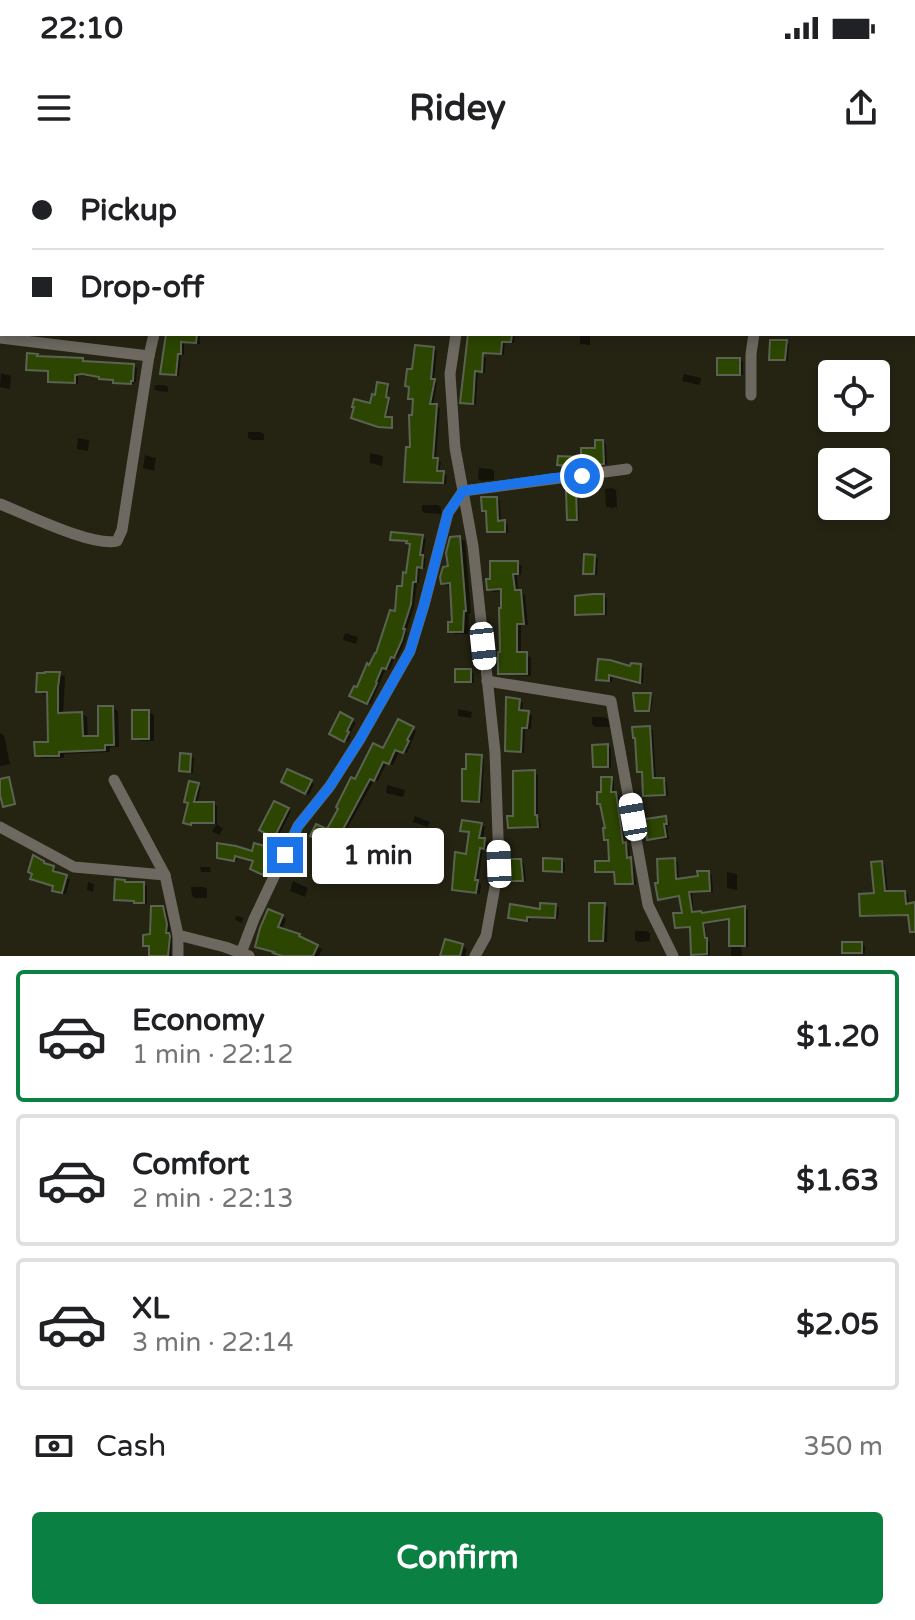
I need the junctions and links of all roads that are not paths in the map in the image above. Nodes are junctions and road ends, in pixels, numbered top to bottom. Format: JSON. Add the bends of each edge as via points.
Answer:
{"nodes":[{"id":1,"x":154,"y":336,"type":"edge"},
{"id":2,"x":456,"y":336,"type":"edge"},
{"id":3,"x":754,"y":336,"type":"edge"},
{"id":4,"x":0,"y":338,"type":"edge"},
{"id":5,"x":149,"y":356,"type":"junction"},
{"id":6,"x":751,"y":395,"type":"dead end"},
{"id":7,"x":627,"y":469,"type":"dead end"},
{"id":8,"x":463,"y":491,"type":"junction"},
{"id":9,"x":0,"y":504,"type":"edge"},
{"id":10,"x":487,"y":681,"type":"junction"},
{"id":11,"x":114,"y":780,"type":"dead end"},
{"id":12,"x":0,"y":827,"type":"edge"},
{"id":13,"x":165,"y":875,"type":"junction"},
{"id":14,"x":178,"y":935,"type":"junction"},
{"id":15,"x":245,"y":955,"type":"edge"},
{"id":16,"x":178,"y":956,"type":"edge"},
{"id":17,"x":475,"y":956,"type":"edge"},
{"id":18,"x":673,"y":956,"type":"edge"}],
"edges":[{"from":1,"to":5,"type":"street"},
{"from":2,"to":8,"type":"street","via":[[450,374]]},
{"from":3,"to":6,"type":"street"},
{"from":4,"to":5,"type":"street"},
{"from":5,"to":9,"type":"street","via":[[117,541],[77,534]]},
{"from":7,"to":8,"type":"street"},
{"from":8,"to":10,"type":"street"},
{"from":8,"to":15,"type":"street","via":[[448,513],[410,651],[353,751],[298,826],[260,907]]},
{"from":10,"to":17,"type":"street","via":[[499,864],[486,936]]},
{"from":10,"to":18,"type":"street","via":[[611,701],[648,905]]},
{"from":11,"to":13,"type":"street"},
{"from":12,"to":13,"type":"street","via":[[74,867]]},
{"from":13,"to":14,"type":"street"},
{"from":14,"to":15,"type":"street"},
{"from":14,"to":16,"type":"street"}]}
